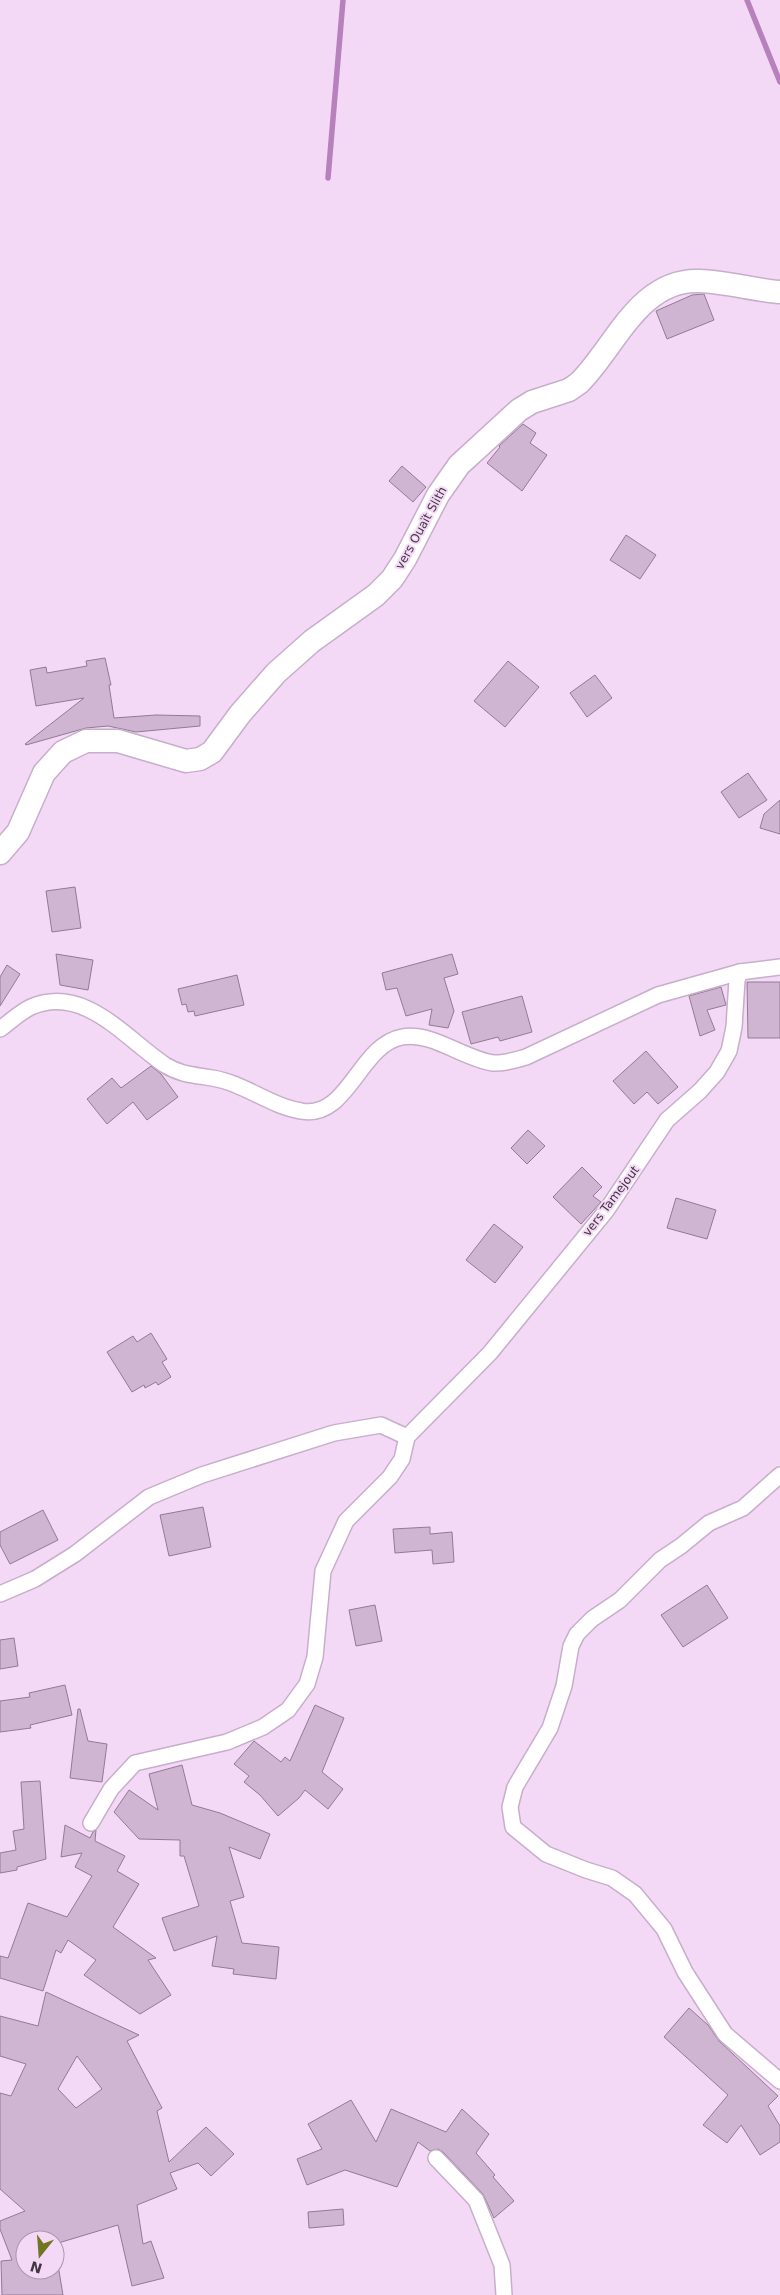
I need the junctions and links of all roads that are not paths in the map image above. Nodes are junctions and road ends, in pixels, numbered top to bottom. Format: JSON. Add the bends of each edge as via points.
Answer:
{"nodes":[{"id":1,"x":780,"y":292,"type":"edge"},
{"id":2,"x":0,"y":853,"type":"edge"},
{"id":3,"x":780,"y":966,"type":"edge"},
{"id":4,"x":740,"y":972,"type":"junction"},
{"id":5,"x":0,"y":1029,"type":"edge"},
{"id":6,"x":407,"y":1437,"type":"junction"},
{"id":7,"x":780,"y":1475,"type":"edge"},
{"id":8,"x":0,"y":1594,"type":"edge"},
{"id":9,"x":90,"y":1823,"type":"dead end"},
{"id":10,"x":780,"y":2082,"type":"edge"},
{"id":11,"x":436,"y":2158,"type":"dead end"},
{"id":12,"x":504,"y":2295,"type":"edge"}],
"edges":[{"from":1,"to":2,"type":"street","name":"vers Ouaït Slith","via":[[699,281],[676,285],[656,294],[637,309],[579,383],[519,410],[459,465],[438,495],[392,579],[276,673],[212,752],[200,759],[186,761],[118,741],[86,741],[63,752],[44,773],[18,832]]},
{"from":3,"to":4,"type":"street"},
{"from":4,"to":5,"type":"street","via":[[658,995],[509,1062],[476,1059],[422,1038],[402,1036],[384,1045],[329,1108],[316,1112],[288,1108],[234,1083],[187,1076],[166,1066],[120,1028],[84,1007],[66,1001],[47,1001],[29,1008]]},
{"from":4,"to":6,"type":"street","name":"vers Tamejout","via":[[729,1051],[717,1072],[667,1120],[606,1211],[490,1353]]},
{"from":6,"to":8,"type":"street","via":[[381,1425],[334,1432],[202,1475],[149,1497],[75,1554],[35,1579]]},
{"from":6,"to":9,"type":"street","via":[[402,1459],[390,1477],[346,1521],[323,1571],[315,1656],[307,1684],[288,1710],[263,1727],[227,1742],[135,1763],[111,1789]]},
{"from":7,"to":10,"type":"street","via":[[743,1508],[709,1523],[660,1560],[620,1600],[577,1634],[550,1728],[515,1787],[510,1807],[513,1827],[546,1854],[612,1878],[635,1894],[664,1930],[685,1972],[725,2034]]},
{"from":11,"to":12,"type":"street","via":[[476,2200],[502,2265]]}]}
